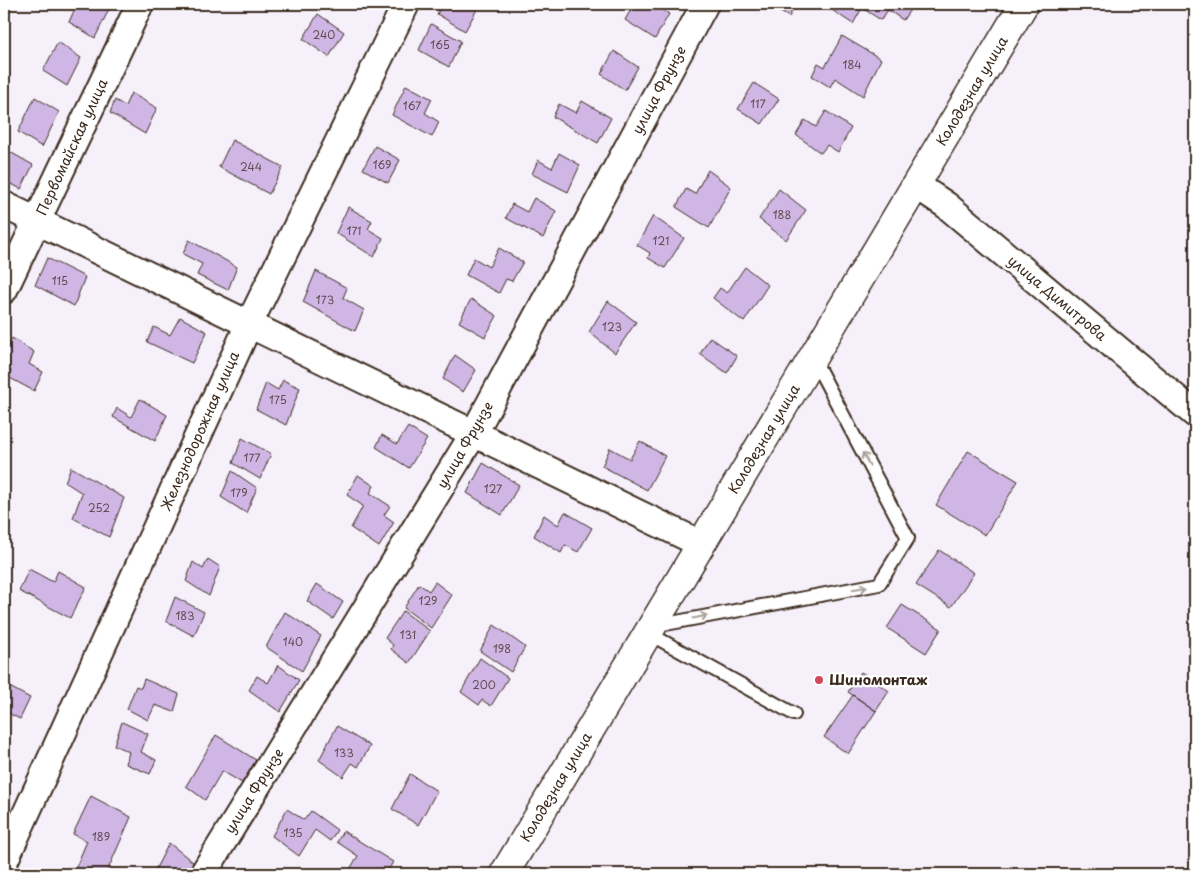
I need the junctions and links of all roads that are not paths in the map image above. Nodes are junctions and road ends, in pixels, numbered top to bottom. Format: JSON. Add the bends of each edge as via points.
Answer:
{"nodes":[{"id":1,"x":140,"y":4,"type":"edge"},
{"id":2,"x":406,"y":4,"type":"edge"},
{"id":3,"x":706,"y":4,"type":"edge"},
{"id":4,"x":1024,"y":4,"type":"edge"},
{"id":5,"x":916,"y":185,"type":"junction"},
{"id":6,"x":4,"y":205,"type":"edge"},
{"id":7,"x":37,"y":221,"type":"junction"},
{"id":8,"x":4,"y":290,"type":"edge"},
{"id":9,"x":249,"y":324,"type":"junction"},
{"id":10,"x":813,"y":358,"type":"junction"},
{"id":11,"x":1195,"y":414,"type":"edge"},
{"id":12,"x":474,"y":434,"type":"junction"},
{"id":13,"x":701,"y":544,"type":"junction"},
{"id":14,"x":650,"y":629,"type":"junction"},
{"id":15,"x":794,"y":714,"type":"dead end"},
{"id":16,"x":4,"y":862,"type":"edge"},
{"id":17,"x":203,"y":874,"type":"edge"},
{"id":18,"x":504,"y":874,"type":"edge"}],
"edges":[{"from":1,"to":7,"type":"street","name":"Первомайская улица"},
{"from":2,"to":9,"type":"street","name":"Железнодорожная улица"},
{"from":3,"to":12,"type":"street","name":"улица Фрунзе"},
{"from":4,"to":5,"type":"main road","name":"Колодезная улица"},
{"from":5,"to":10,"type":"main road","name":"Колодезная улица"},
{"from":5,"to":11,"type":"street","name":"улица Димитрова","via":[[946,205]]},
{"from":6,"to":7,"type":"street"},
{"from":7,"to":8,"type":"street","name":"Первомайская улица"},
{"from":7,"to":9,"type":"street"},
{"from":9,"to":12,"type":"street"},
{"from":9,"to":16,"type":"street","name":"Железнодорожная улица"},
{"from":10,"to":13,"type":"main road","name":"Колодезная улица"},
{"from":14,"to":10,"type":"lane","one_way":true,"via":[[879,584],[908,538]]},
{"from":12,"to":13,"type":"street"},
{"from":12,"to":17,"type":"street","name":"улица Фрунзе"},
{"from":13,"to":14,"type":"main road","name":"Колодезная улица"},
{"from":14,"to":15,"type":"lane"},
{"from":14,"to":18,"type":"main road","name":"Колодезная улица"}]}
